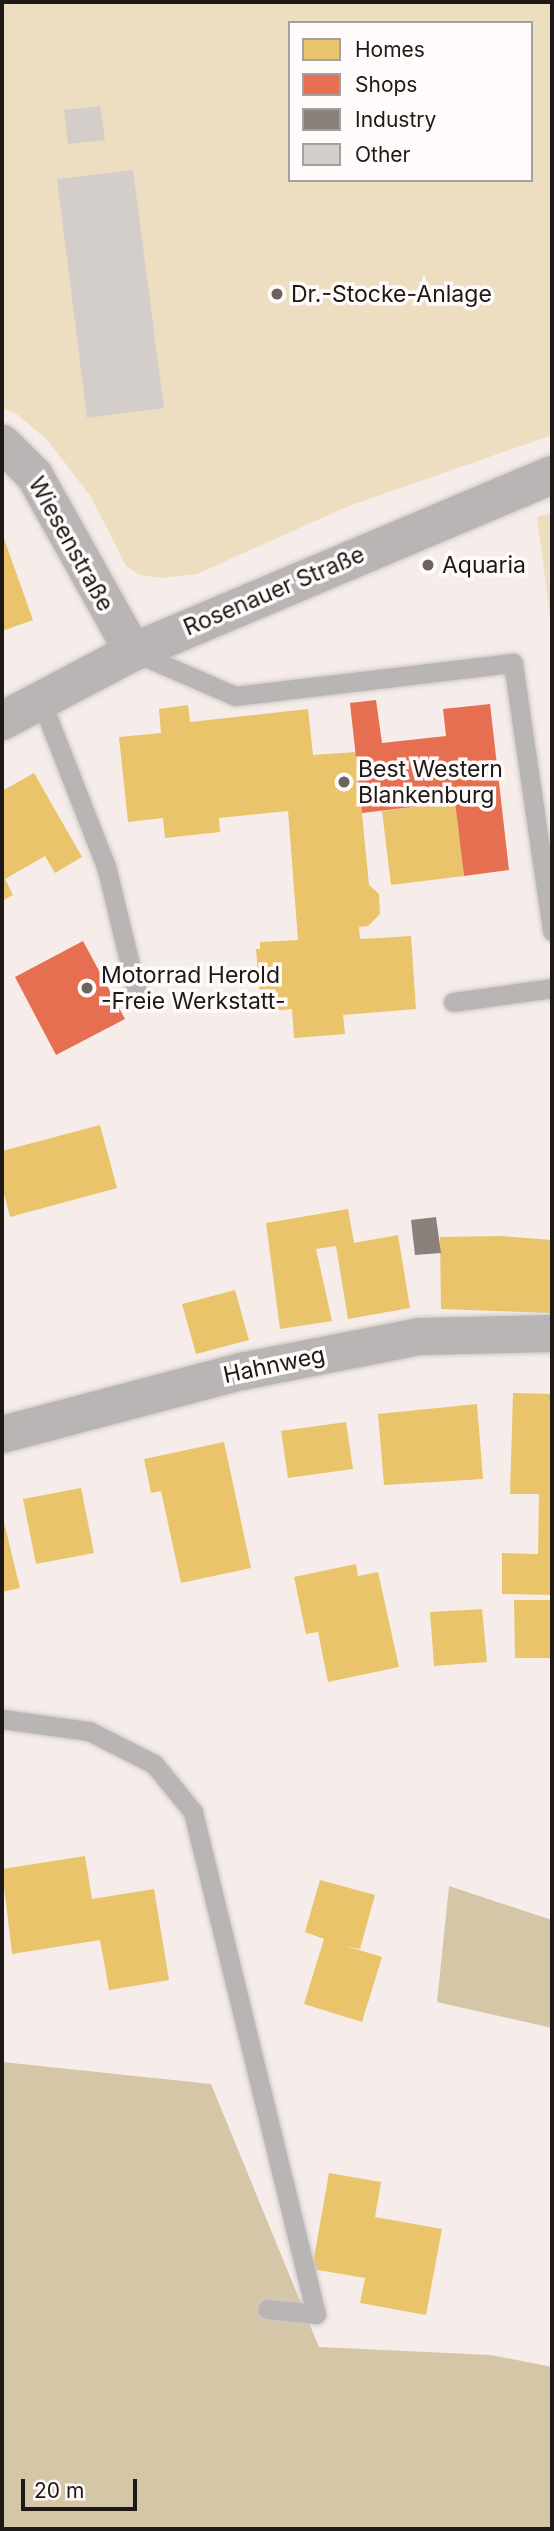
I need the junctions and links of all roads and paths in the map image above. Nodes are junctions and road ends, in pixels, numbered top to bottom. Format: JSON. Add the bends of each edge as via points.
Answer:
{"nodes":[{"id":1,"x":2,"y":443,"type":"edge"},
{"id":2,"x":552,"y":475,"type":"edge"},
{"id":3,"x":133,"y":652,"type":"junction"},
{"id":4,"x":40,"y":698,"type":"junction"},
{"id":5,"x":2,"y":721,"type":"edge"},
{"id":6,"x":552,"y":931,"type":"edge"},
{"id":7,"x":552,"y":988,"type":"edge"},
{"id":8,"x":137,"y":993,"type":"dead end"},
{"id":9,"x":453,"y":1002,"type":"dead end"},
{"id":10,"x":552,"y":1333,"type":"edge"},
{"id":11,"x":2,"y":1434,"type":"edge"},
{"id":12,"x":2,"y":1719,"type":"edge"},
{"id":13,"x":267,"y":2309,"type":"dead end"}],
"edges":[{"from":1,"to":3,"type":"street","name":"Wiesenstraße","via":[[34,475]]},
{"from":2,"to":3,"type":"street","name":"Rosenauer Straße"},
{"from":3,"to":4,"type":"street","name":"Rosenauer Straße"},
{"from":3,"to":6,"type":"lane","via":[[235,696],[513,663]]},
{"from":4,"to":5,"type":"street","name":"Rosenauer Straße"},
{"from":4,"to":8,"type":"lane","via":[[106,866]]},
{"from":7,"to":9,"type":"lane"},
{"from":10,"to":11,"type":"street","name":"Hahnweg","via":[[420,1336],[242,1371]]},
{"from":12,"to":13,"type":"lane","via":[[89,1731],[154,1764],[193,1812],[316,2314]]}]}
